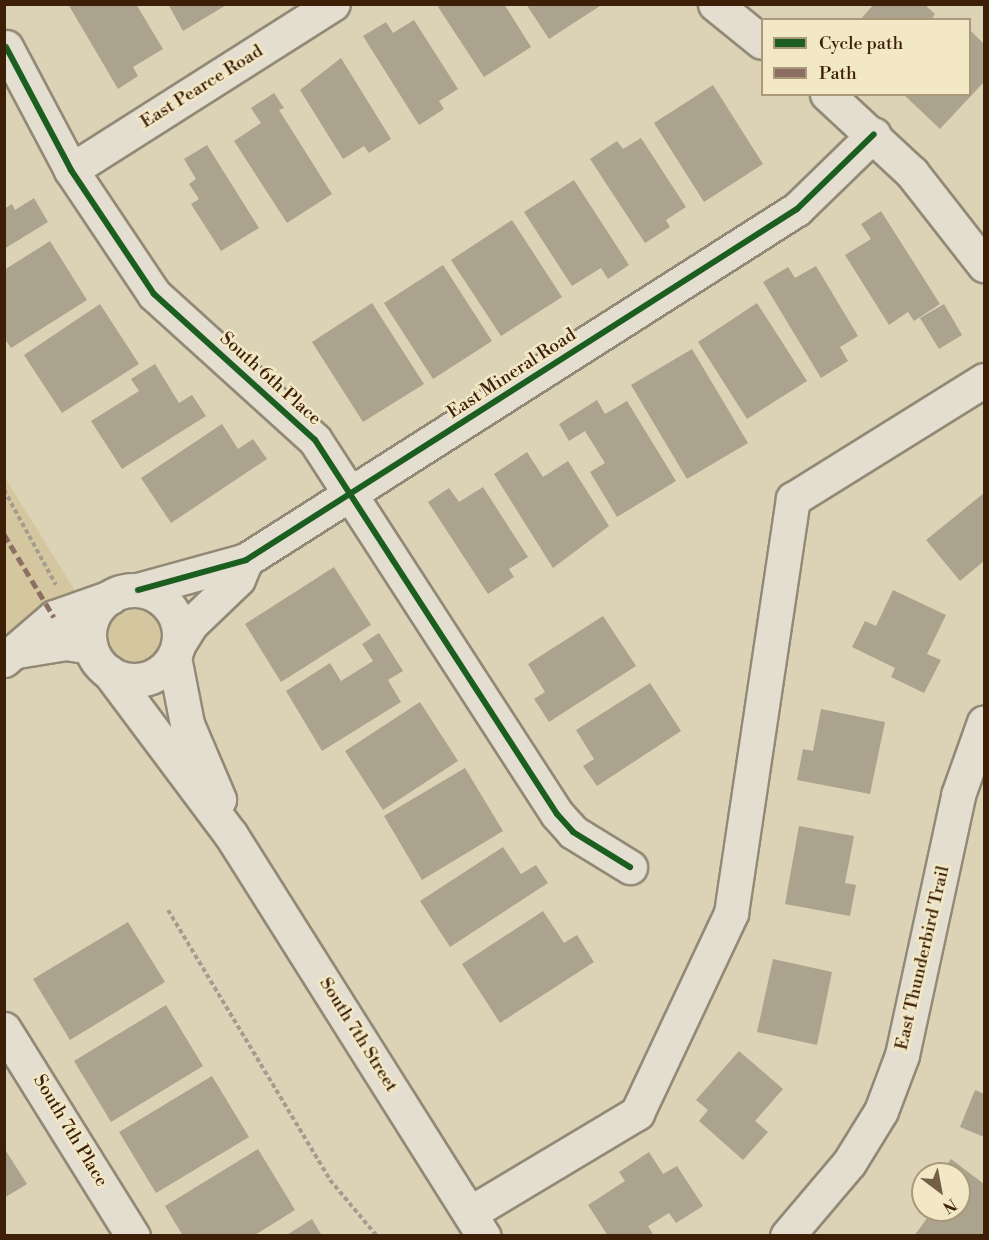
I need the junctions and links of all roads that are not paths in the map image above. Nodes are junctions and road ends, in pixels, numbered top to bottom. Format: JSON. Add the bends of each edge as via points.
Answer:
{"nodes":[{"id":1,"x":333,"y":4,"type":"edge"},
{"id":2,"x":715,"y":4,"type":"edge"},
{"id":3,"x":761,"y":41,"type":"edge"},
{"id":4,"x":6,"y":47,"type":"dead end"},
{"id":5,"x":829,"y":96,"type":"edge"},
{"id":6,"x":874,"y":134,"type":"junction"},
{"id":7,"x":71,"y":170,"type":"junction"},
{"id":8,"x":984,"y":265,"type":"edge"},
{"id":9,"x":984,"y":380,"type":"edge"},
{"id":10,"x":353,"y":494,"type":"junction"},
{"id":11,"x":246,"y":560,"type":"junction"},
{"id":12,"x":124,"y":593,"type":"junction"},
{"id":13,"x":176,"y":651,"type":"junction"},
{"id":14,"x":11,"y":655,"type":"edge"},
{"id":15,"x":100,"y":659,"type":"junction"},
{"id":16,"x":984,"y":722,"type":"edge"},
{"id":17,"x":231,"y":834,"type":"junction"},
{"id":18,"x":630,"y":867,"type":"dead end"},
{"id":19,"x":4,"y":1029,"type":"edge"},
{"id":20,"x":477,"y":1224,"type":"edge"},
{"id":21,"x":133,"y":1236,"type":"edge"},
{"id":22,"x":787,"y":1236,"type":"edge"}],
"edges":[{"from":1,"to":7,"type":"street","name":"East Pearce Road"},
{"from":2,"to":3,"type":"street"},
{"from":4,"to":7,"type":"street","name":"South 6th Place"},
{"from":5,"to":6,"type":"street"},
{"from":6,"to":8,"type":"street","via":[[940,205]]},
{"from":6,"to":10,"type":"street","name":"East Mineral Road","via":[[797,209]]},
{"from":7,"to":10,"type":"street","name":"South 6th Place","via":[[154,294],[315,441]]},
{"from":9,"to":20,"type":"street","via":[[793,499],[731,913],[637,1113]]},
{"from":10,"to":11,"type":"street","name":"East Mineral Road"},
{"from":10,"to":18,"type":"street","name":"South 6th Place","via":[[557,814],[573,832]]},
{"from":11,"to":12,"type":"street","name":"East Mineral Road"},
{"from":11,"to":13,"type":"street","name":"East Mineral Road","via":[[238,579],[191,624]]},
{"from":12,"to":13,"type":"street","name":"South 7th Street","via":[[171,608]]},
{"from":12,"to":14,"type":"street","name":"East Mineral Road","via":[[69,609],[35,630]]},
{"from":12,"to":15,"type":"street","via":[[92,618]]},
{"from":13,"to":15,"type":"street","via":[[147,678]]},
{"from":13,"to":17,"type":"street","name":"South 7th Street","via":[[187,724]]},
{"from":14,"to":15,"type":"street","name":"East Mineral Road","via":[[66,644]]},
{"from":15,"to":17,"type":"street","name":"South 7th Street"},
{"from":16,"to":22,"type":"street","name":"East Thunderbird Trail","via":[[958,795],[902,1055],[880,1111],[849,1163]]},
{"from":17,"to":20,"type":"street","name":"South 7th Street"},
{"from":19,"to":21,"type":"street","name":"South 7th Place"}]}
